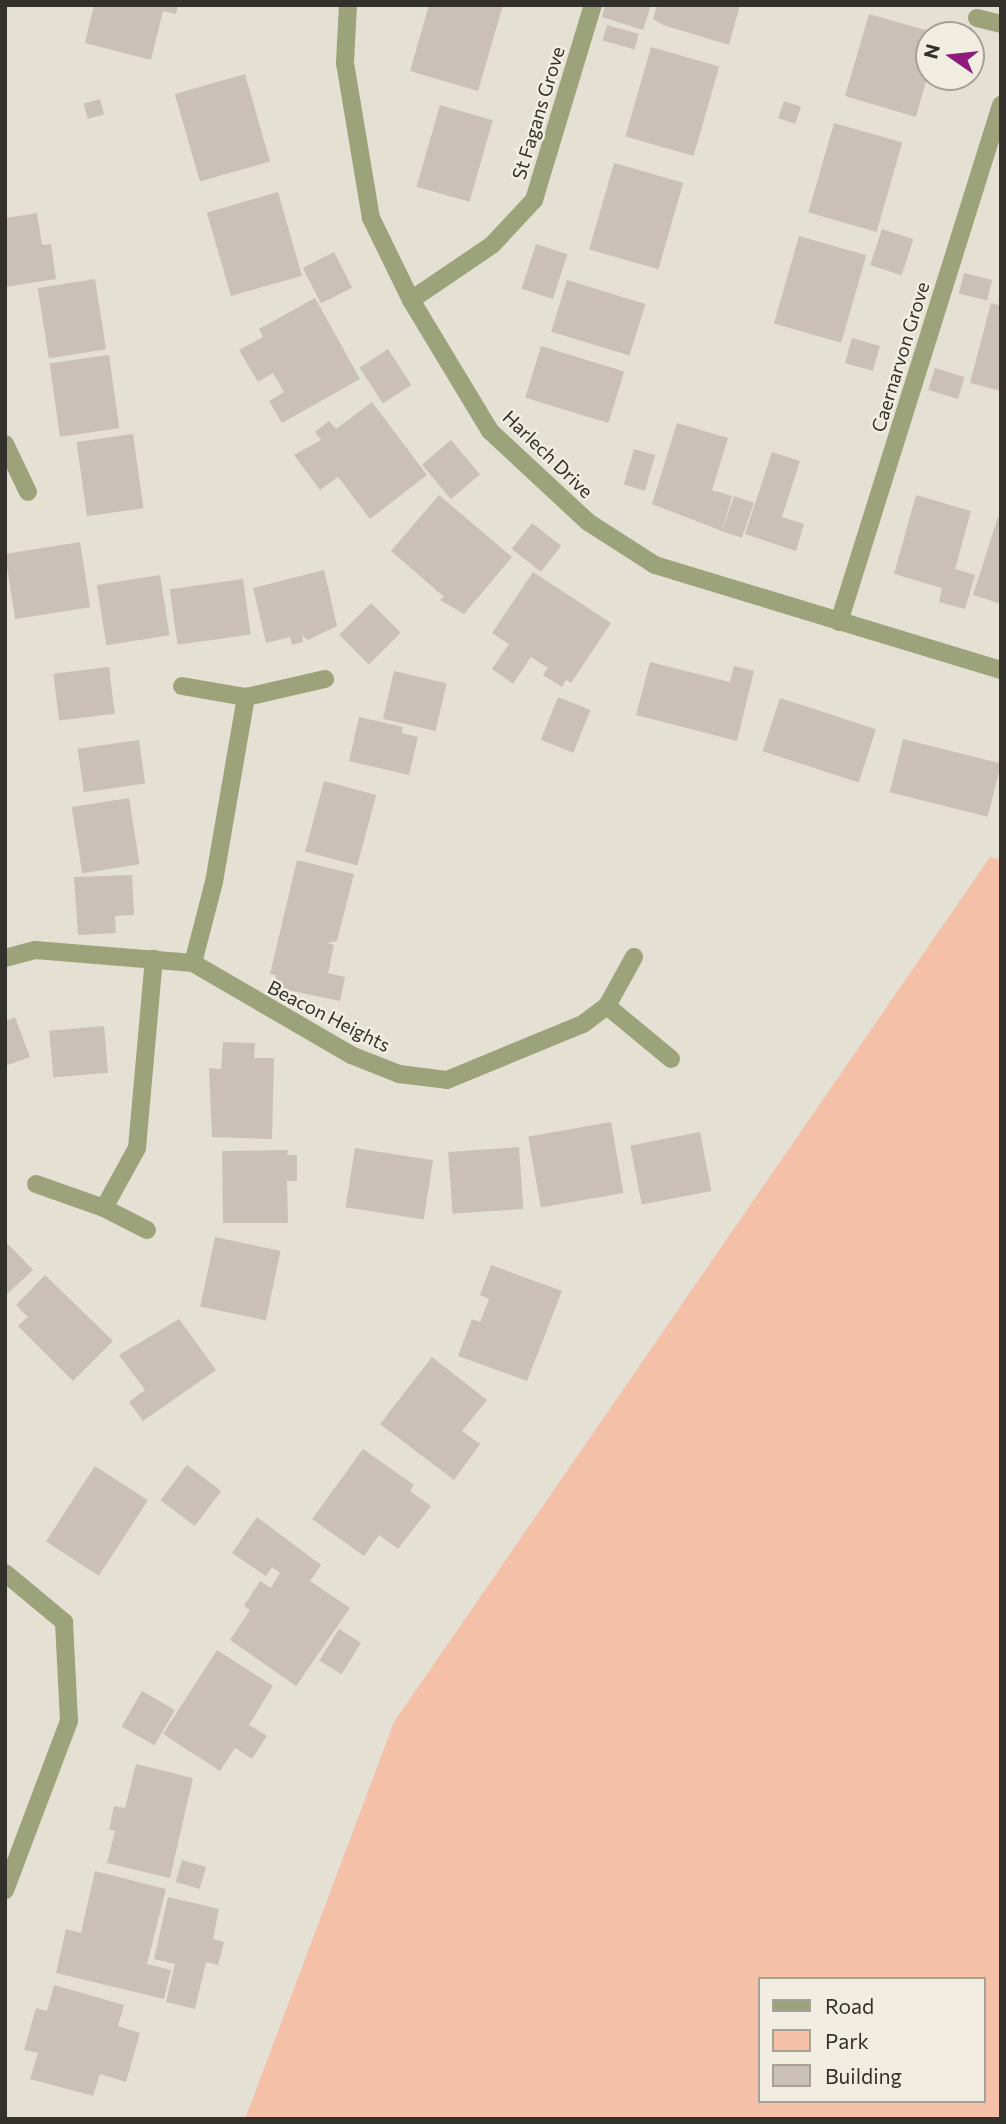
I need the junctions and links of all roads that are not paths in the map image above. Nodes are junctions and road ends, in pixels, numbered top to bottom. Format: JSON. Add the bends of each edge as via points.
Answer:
{"nodes":[{"id":1,"x":348,"y":5,"type":"edge"},
{"id":2,"x":593,"y":5,"type":"edge"},
{"id":3,"x":977,"y":18,"type":"dead end"},
{"id":4,"x":1001,"y":24,"type":"edge"},
{"id":5,"x":1001,"y":104,"type":"edge"},
{"id":6,"x":411,"y":300,"type":"junction"},
{"id":7,"x":5,"y":444,"type":"edge"},
{"id":8,"x":28,"y":492,"type":"dead end"},
{"id":9,"x":839,"y":622,"type":"junction"},
{"id":10,"x":1001,"y":670,"type":"edge"},
{"id":11,"x":324,"y":679,"type":"dead end"},
{"id":12,"x":183,"y":686,"type":"dead end"},
{"id":13,"x":246,"y":698,"type":"junction"},
{"id":14,"x":635,"y":957,"type":"dead end"},
{"id":15,"x":5,"y":958,"type":"edge"},
{"id":16,"x":154,"y":959,"type":"junction"},
{"id":17,"x":193,"y":963,"type":"junction"},
{"id":18,"x":607,"y":1006,"type":"junction"},
{"id":19,"x":671,"y":1059,"type":"dead end"},
{"id":20,"x":36,"y":1184,"type":"dead end"},
{"id":21,"x":104,"y":1208,"type":"junction"},
{"id":22,"x":146,"y":1230,"type":"dead end"},
{"id":23,"x":5,"y":1573,"type":"edge"},
{"id":24,"x":5,"y":1890,"type":"edge"}],
"edges":[{"from":1,"to":6,"type":"street","name":"Harlech Drive","via":[[345,63],[371,218]]},
{"from":2,"to":6,"type":"street","name":"St Fagans Grove","via":[[534,201],[492,244]]},
{"from":3,"to":4,"type":"street"},
{"from":5,"to":9,"type":"street","name":"Caernarvon Grove"},
{"from":6,"to":9,"type":"street","name":"Harlech Drive","via":[[491,431],[589,522],[656,565]]},
{"from":7,"to":8,"type":"street"},
{"from":9,"to":10,"type":"street","name":"Harlech Drive"},
{"from":11,"to":13,"type":"street"},
{"from":12,"to":13,"type":"street"},
{"from":13,"to":17,"type":"street","via":[[214,882]]},
{"from":14,"to":18,"type":"street","name":"Beacon Heights"},
{"from":15,"to":16,"type":"street","name":"Beacon Heights","via":[[34,950]]},
{"from":16,"to":17,"type":"street","name":"Beacon Heights"},
{"from":16,"to":21,"type":"street","via":[[137,1148]]},
{"from":17,"to":18,"type":"street","name":"Beacon Heights","via":[[351,1055],[400,1074],[447,1080],[583,1024]]},
{"from":18,"to":19,"type":"street"},
{"from":20,"to":21,"type":"street"},
{"from":21,"to":22,"type":"street"},
{"from":23,"to":24,"type":"street","via":[[64,1622],[69,1710]]}]}
